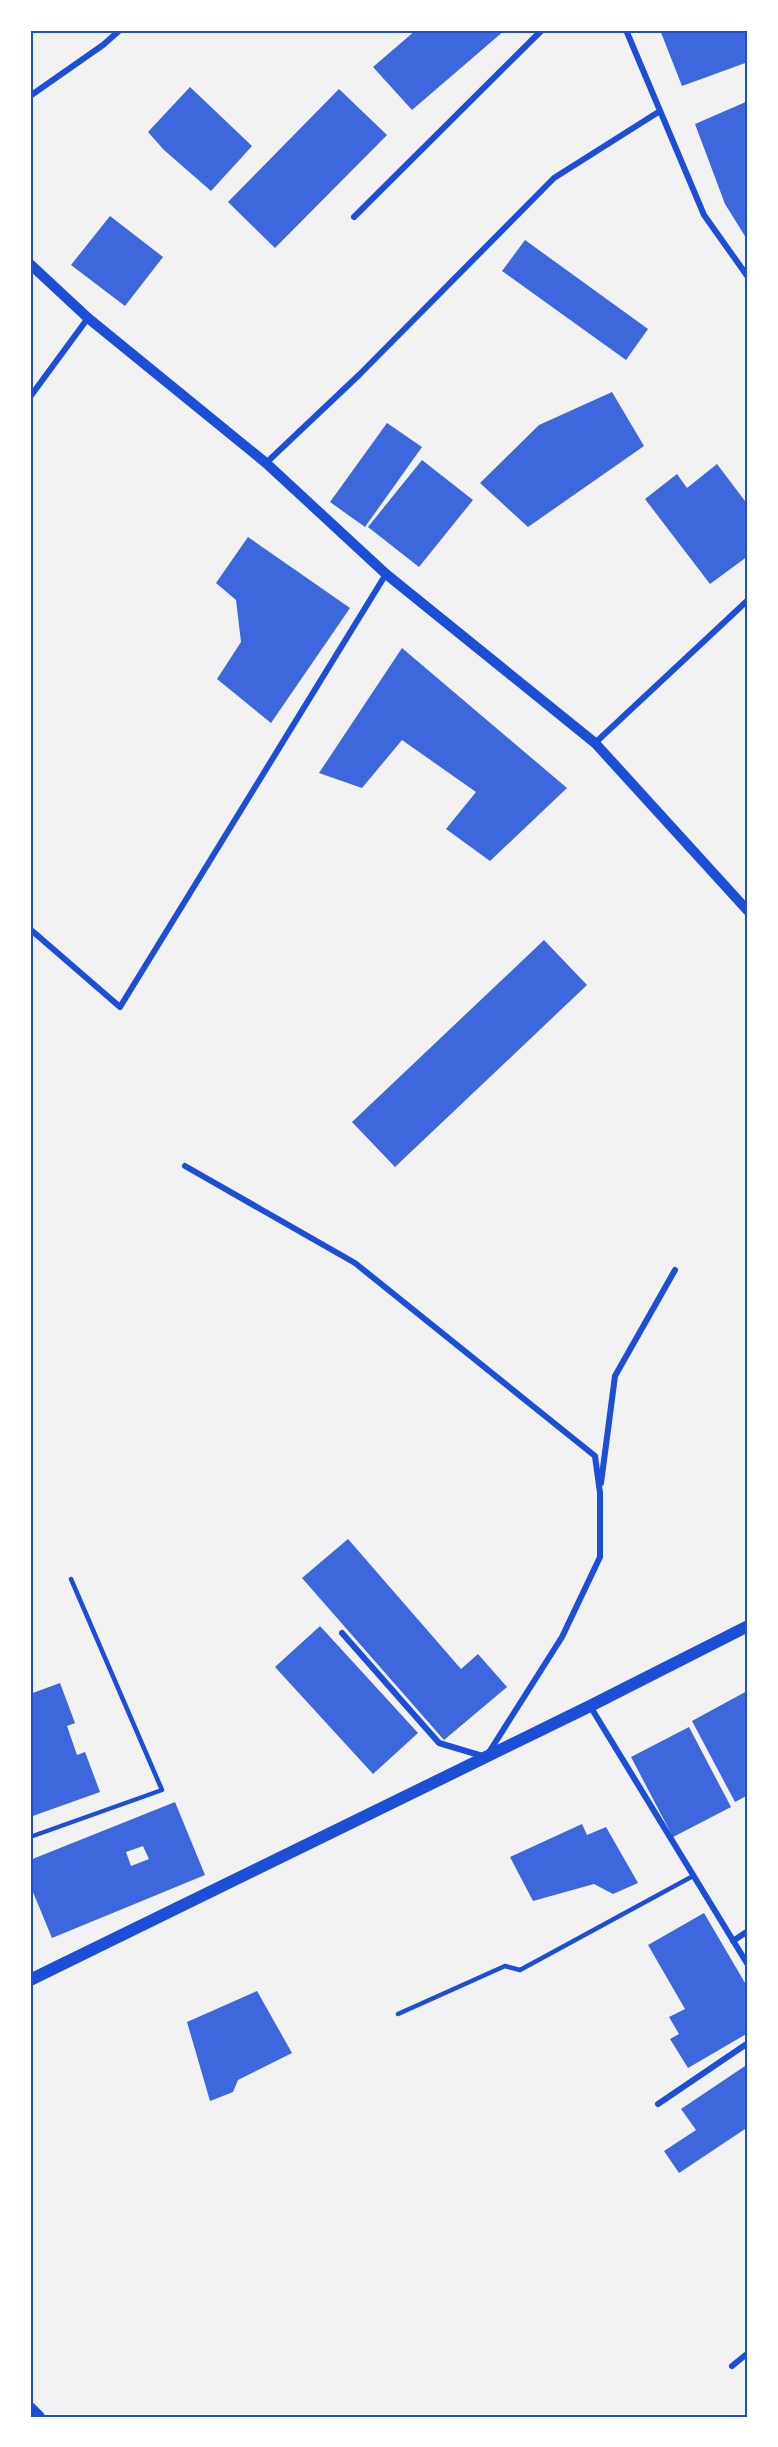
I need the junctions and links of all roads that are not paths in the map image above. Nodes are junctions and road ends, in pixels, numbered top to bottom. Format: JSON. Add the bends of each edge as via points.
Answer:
{"nodes":[{"id":1,"x":120,"y":30,"type":"edge"},
{"id":2,"x":542,"y":30,"type":"edge"},
{"id":3,"x":627,"y":30,"type":"edge"},
{"id":4,"x":30,"y":96,"type":"edge"},
{"id":5,"x":660,"y":111,"type":"junction"},
{"id":6,"x":354,"y":217,"type":"dead end"},
{"id":7,"x":30,"y":264,"type":"edge"},
{"id":8,"x":748,"y":277,"type":"edge"},
{"id":9,"x":88,"y":318,"type":"junction"},
{"id":10,"x":30,"y":397,"type":"edge"},
{"id":11,"x":266,"y":463,"type":"junction"},
{"id":12,"x":386,"y":574,"type":"junction"},
{"id":13,"x":748,"y":600,"type":"edge"},
{"id":14,"x":595,"y":743,"type":"junction"},
{"id":15,"x":748,"y":911,"type":"edge"},
{"id":16,"x":30,"y":929,"type":"edge"},
{"id":17,"x":185,"y":1166,"type":"dead end"},
{"id":18,"x":675,"y":1270,"type":"dead end"},
{"id":19,"x":600,"y":1493,"type":"junction"},
{"id":20,"x":71,"y":1579,"type":"dead end"},
{"id":21,"x":748,"y":1626,"type":"edge"},
{"id":22,"x":342,"y":1633,"type":"dead end"},
{"id":23,"x":590,"y":1706,"type":"junction"},
{"id":24,"x":486,"y":1757,"type":"junction"},
{"id":25,"x":30,"y":1837,"type":"edge"},
{"id":26,"x":693,"y":1876,"type":"junction"},
{"id":27,"x":748,"y":1932,"type":"edge"},
{"id":28,"x":733,"y":1941,"type":"junction"},
{"id":29,"x":748,"y":1965,"type":"edge"},
{"id":30,"x":30,"y":1980,"type":"edge"},
{"id":31,"x":398,"y":2014,"type":"dead end"},
{"id":32,"x":748,"y":2043,"type":"edge"},
{"id":33,"x":658,"y":2104,"type":"dead end"},
{"id":34,"x":748,"y":2353,"type":"edge"},
{"id":35,"x":732,"y":2366,"type":"dead end"},
{"id":36,"x":30,"y":2408,"type":"edge"},
{"id":37,"x":39,"y":2417,"type":"edge"}],
"edges":[{"from":1,"to":4,"type":"street"},
{"from":2,"to":6,"type":"street"},
{"from":3,"to":5,"type":"street"},
{"from":5,"to":8,"type":"street","via":[[704,215]]},
{"from":5,"to":11,"type":"street","via":[[554,178]]},
{"from":7,"to":9,"type":"street"},
{"from":9,"to":10,"type":"street"},
{"from":9,"to":11,"type":"street"},
{"from":11,"to":12,"type":"street"},
{"from":12,"to":14,"type":"street"},
{"from":12,"to":16,"type":"street","via":[[120,1007]]},
{"from":13,"to":14,"type":"street"},
{"from":14,"to":15,"type":"street"},
{"from":17,"to":19,"type":"street","via":[[356,1263],[596,1456]]},
{"from":18,"to":19,"type":"street","via":[[615,1376]]},
{"from":19,"to":24,"type":"street","via":[[600,1557],[562,1637]]},
{"from":20,"to":25,"type":"lane","via":[[162,1790]]},
{"from":21,"to":23,"type":"main road"},
{"from":22,"to":24,"type":"street","via":[[439,1743]]},
{"from":23,"to":24,"type":"main road"},
{"from":23,"to":26,"type":"street"},
{"from":24,"to":30,"type":"main road"},
{"from":26,"to":28,"type":"street"},
{"from":26,"to":31,"type":"lane","via":[[520,1971],[505,1966]]},
{"from":27,"to":28,"type":"street"},
{"from":28,"to":29,"type":"street"},
{"from":32,"to":33,"type":"street"},
{"from":34,"to":35,"type":"street"},
{"from":36,"to":37,"type":"main road"}]}
